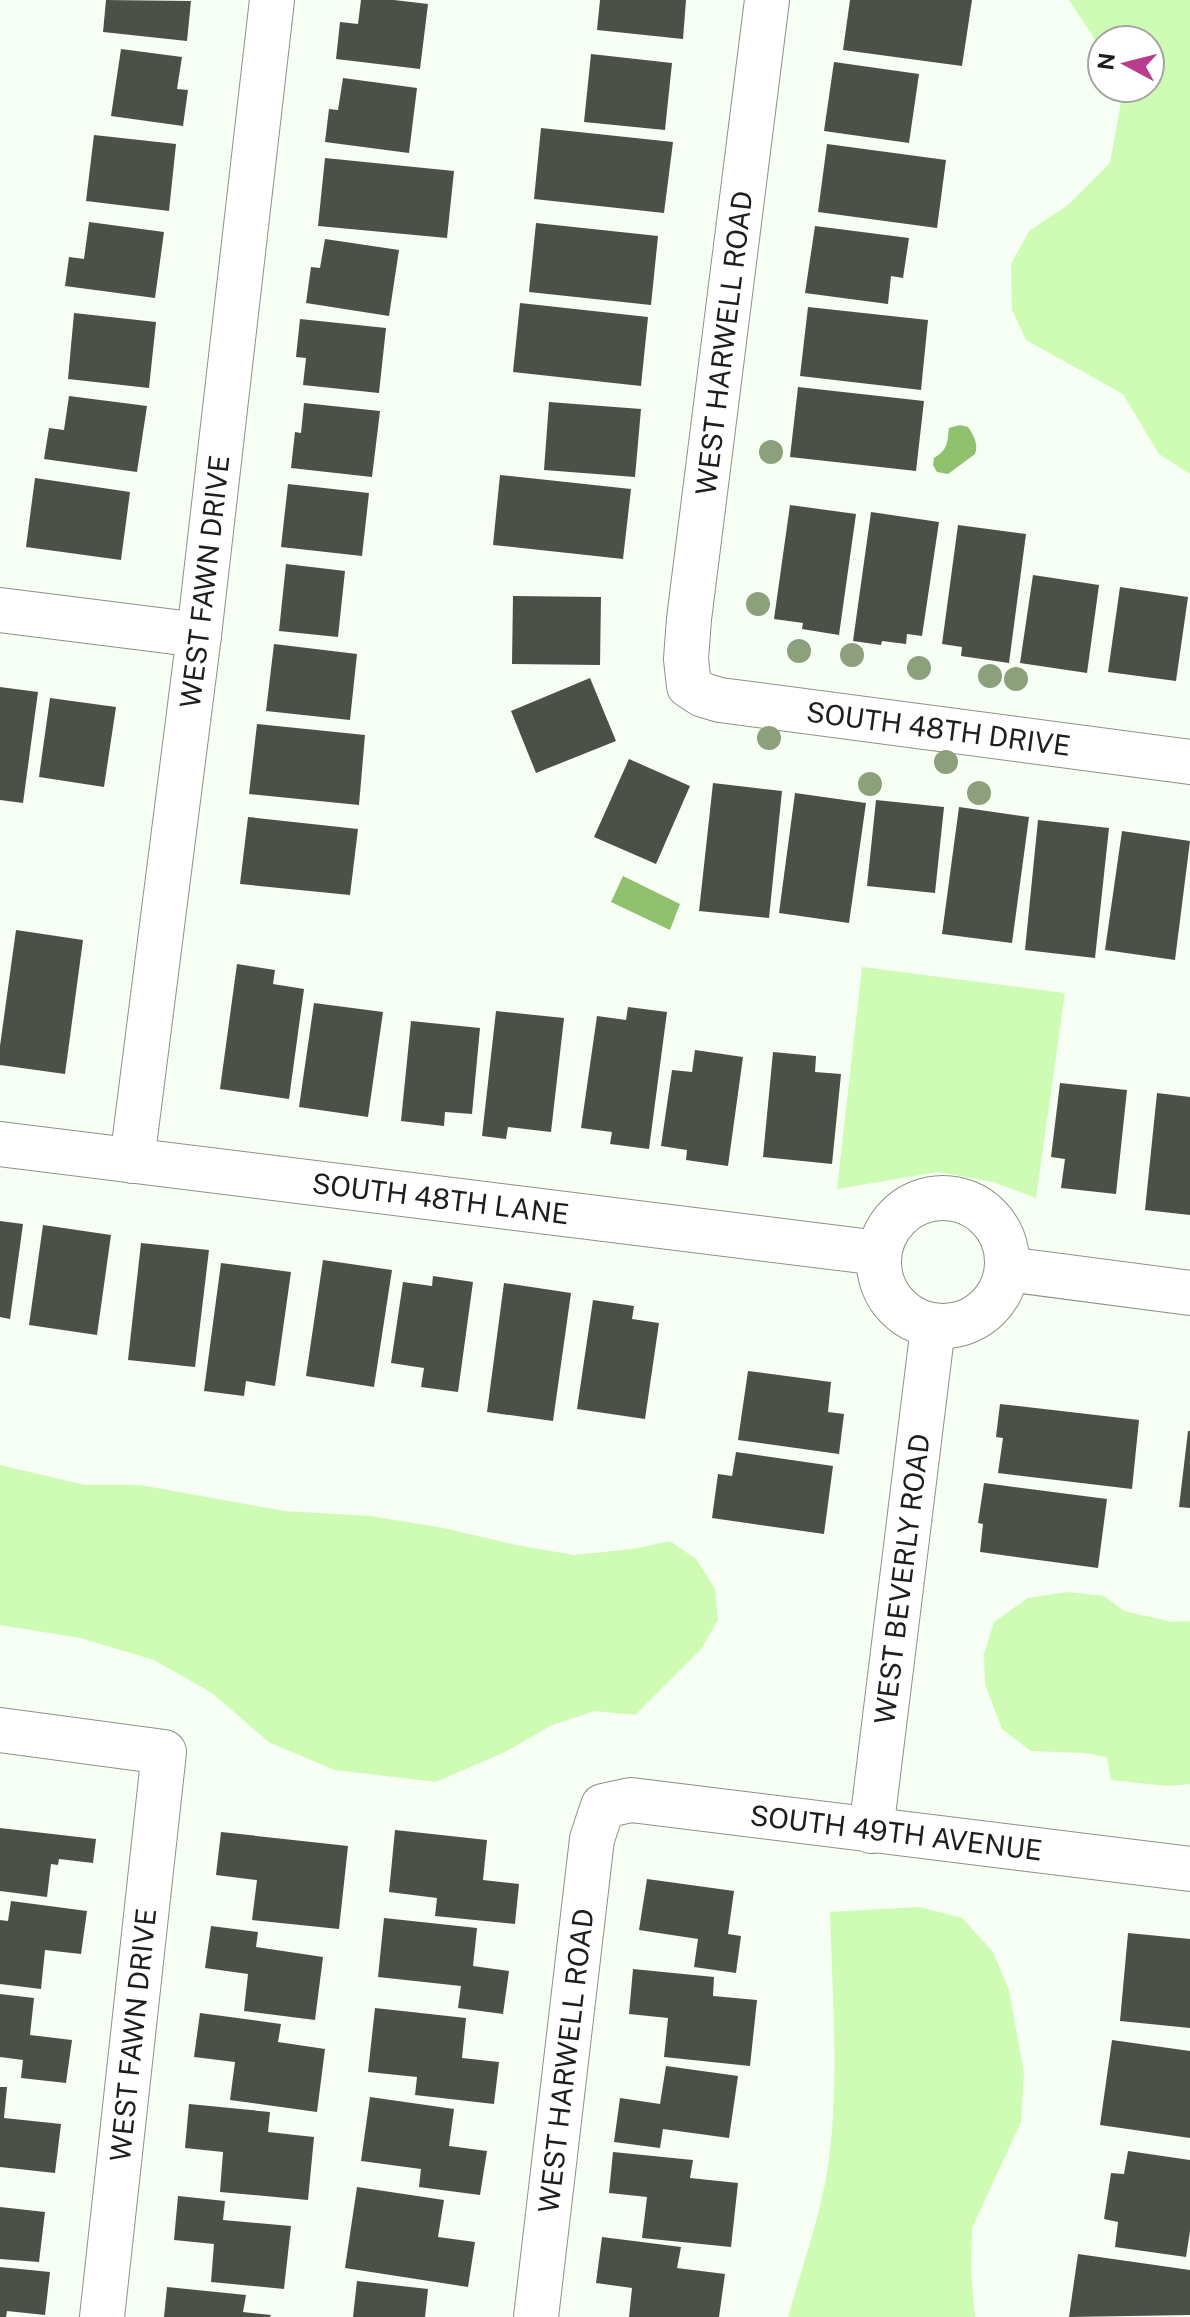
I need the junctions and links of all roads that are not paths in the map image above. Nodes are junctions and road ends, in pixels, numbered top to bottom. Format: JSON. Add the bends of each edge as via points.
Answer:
{"nodes":[{"id":1,"x":272,"y":0,"type":"edge"},
{"id":2,"x":767,"y":0,"type":"edge"},
{"id":3,"x":0,"y":610,"type":"edge"},
{"id":4,"x":199,"y":635,"type":"junction"},
{"id":5,"x":689,"y":686,"type":"joint"},
{"id":6,"x":1190,"y":762,"type":"edge"},
{"id":7,"x":0,"y":1144,"type":"edge"},
{"id":8,"x":132,"y":1161,"type":"junction"},
{"id":9,"x":879,"y":1253,"type":"junction"},
{"id":10,"x":1007,"y":1269,"type":"junction"},
{"id":11,"x":1190,"y":1293,"type":"edge"},
{"id":12,"x":933,"y":1327,"type":"junction"},
{"id":13,"x":0,"y":1730,"type":"edge"},
{"id":14,"x":603,"y":1806,"type":"joint"},
{"id":15,"x":871,"y":1831,"type":"junction"},
{"id":16,"x":1190,"y":1869,"type":"edge"},
{"id":17,"x":102,"y":2317,"type":"edge"},
{"id":18,"x":536,"y":2317,"type":"edge"}],
"edges":[{"from":1,"to":4,"type":"street","name":"WEST FAWN DRIVE"},
{"from":2,"to":5,"type":"street","name":"WEST HARWELL ROAD","via":[[689,619]]},
{"from":3,"to":4,"type":"street"},
{"from":4,"to":8,"type":"street","name":"WEST FAWN DRIVE"},
{"from":5,"to":6,"type":"street","name":"SOUTH 48TH DRIVE","via":[[720,700]]},
{"from":7,"to":8,"type":"street","name":"SOUTH 48TH LANE"},
{"from":8,"to":9,"type":"street","name":"SOUTH 48TH LANE"},
{"from":9,"to":10,"type":"street","via":[[904,1211],[918,1202],[951,1198],[968,1202],[994,1222],[1003,1236]]},
{"from":9,"to":12,"type":"street","via":[[886,1292],[914,1320]]},
{"from":10,"to":11,"type":"street"},
{"from":10,"to":12,"type":"street","via":[[998,1298],[988,1309],[963,1324]]},
{"from":12,"to":15,"type":"street","name":"WEST BEVERLY ROAD"},
{"from":13,"to":17,"type":"street","name":"WEST FAWN DRIVE","via":[[164,1752]]},
{"from":14,"to":15,"type":"street","name":"SOUTH 49TH AVENUE","via":[[631,1800]]},
{"from":14,"to":18,"type":"street","name":"WEST HARWELL ROAD","via":[[592,1839]]},
{"from":15,"to":16,"type":"street","name":"SOUTH 49TH AVENUE"}]}
